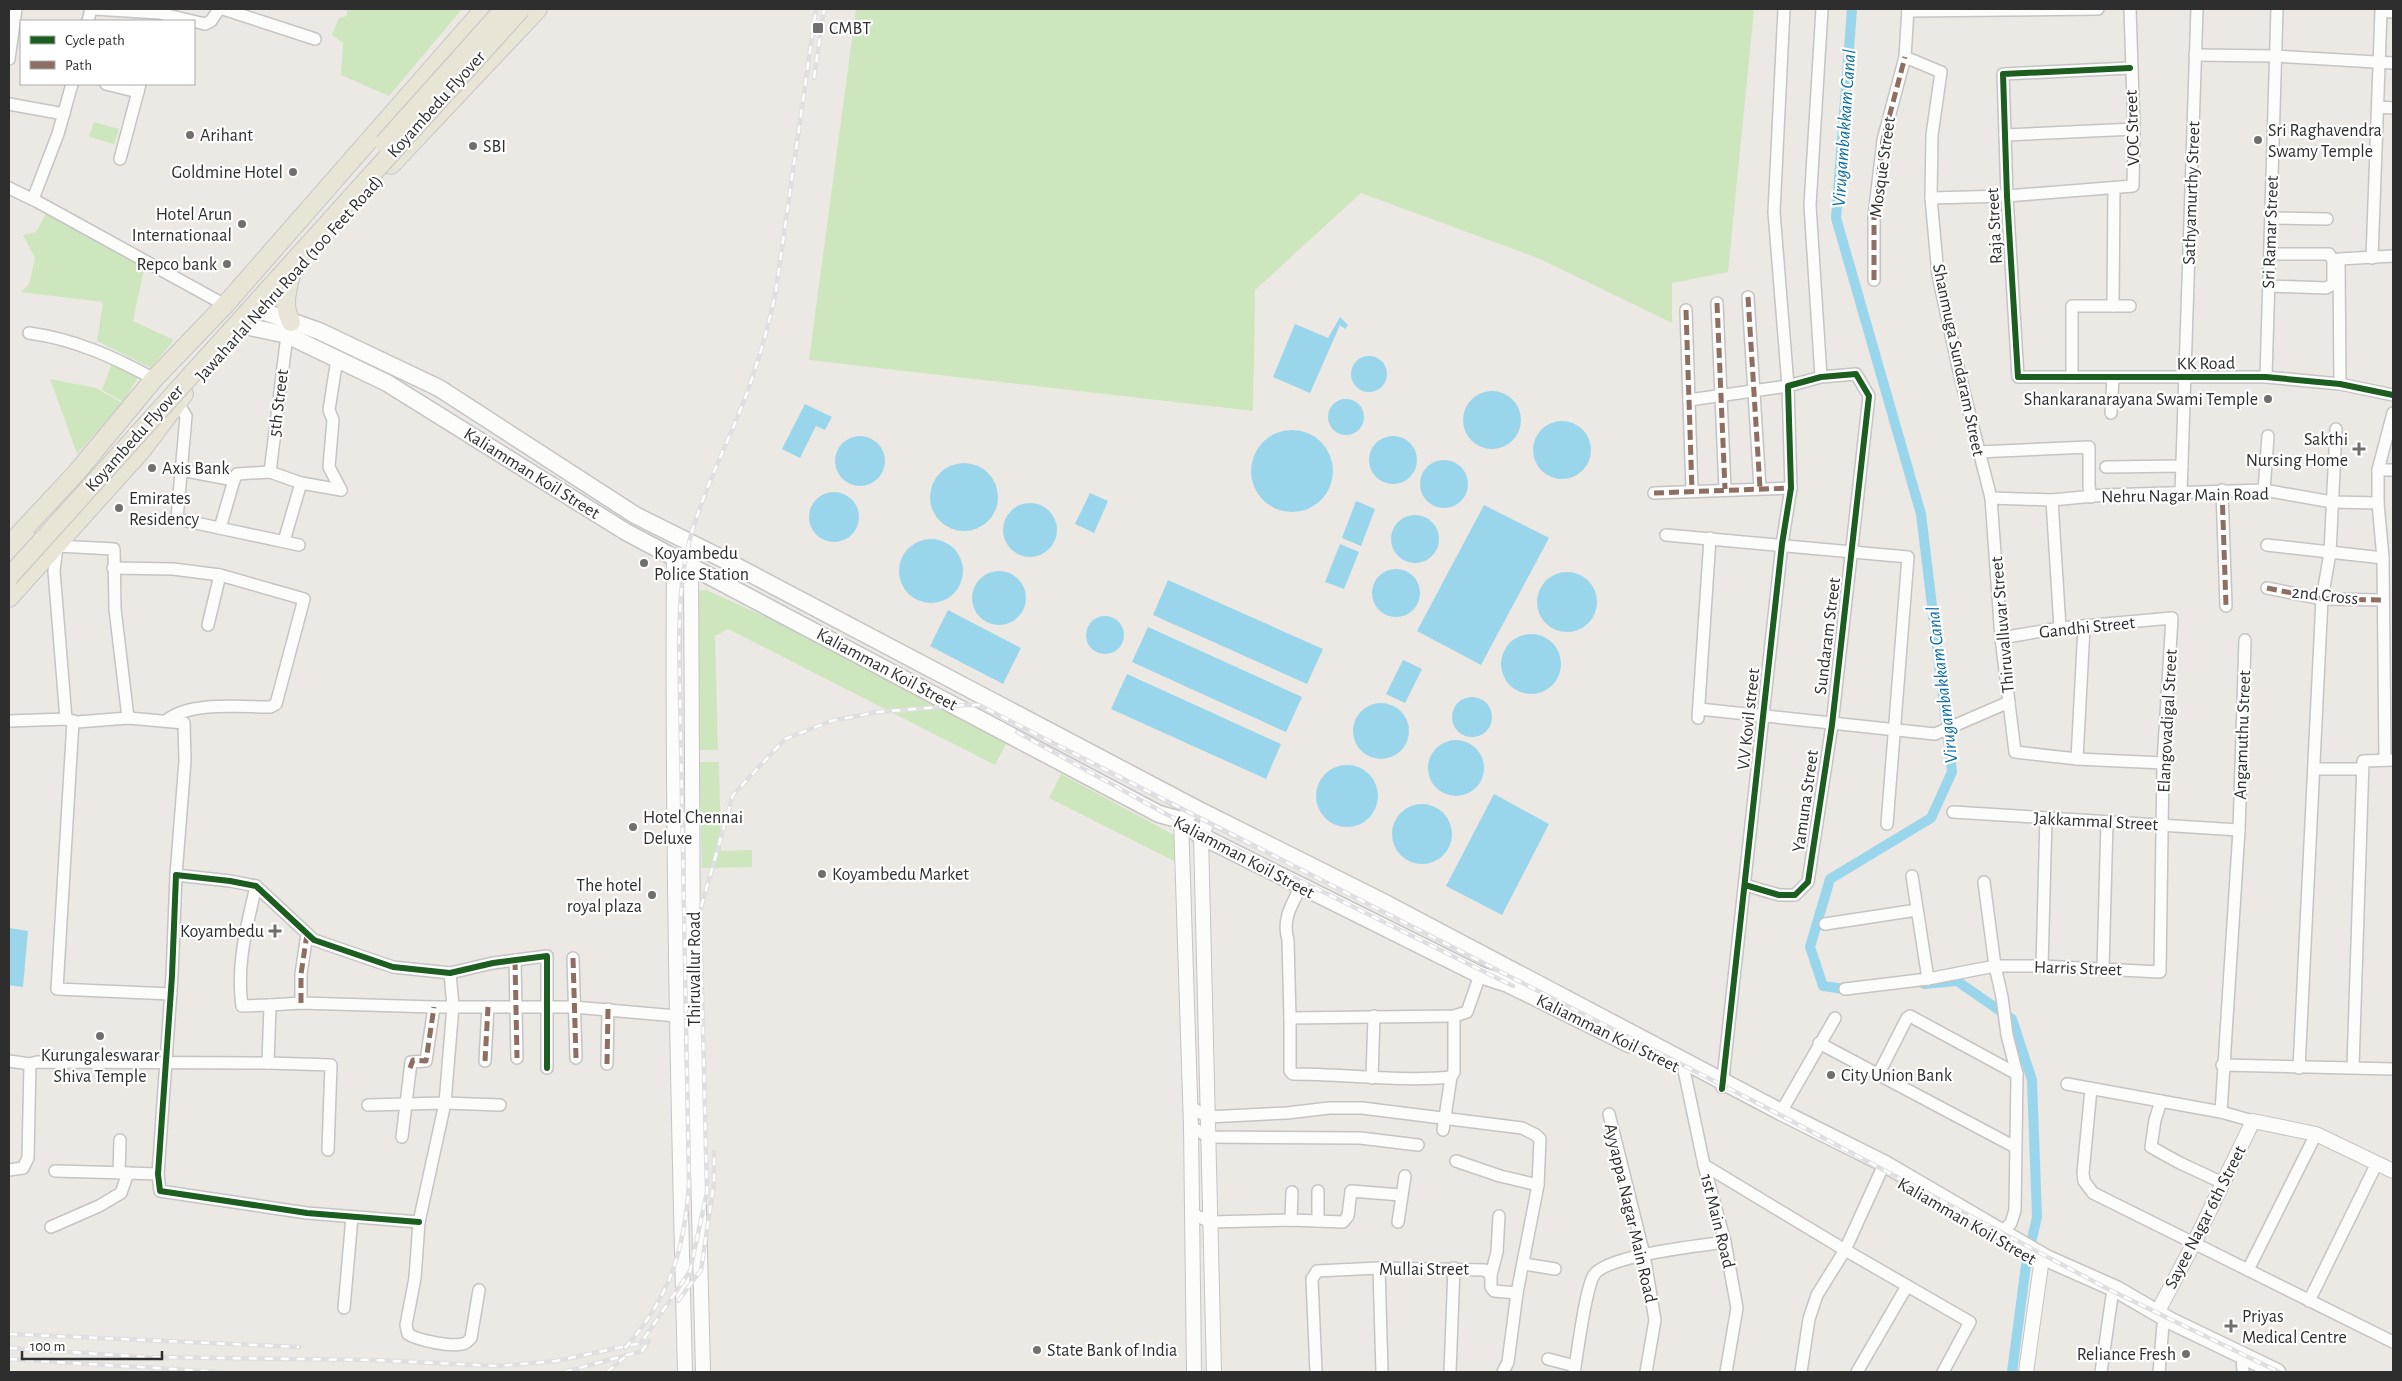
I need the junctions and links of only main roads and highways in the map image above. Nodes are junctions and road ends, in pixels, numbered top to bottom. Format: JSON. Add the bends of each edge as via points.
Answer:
{"nodes":[{"id":1,"x":484,"y":9,"type":"edge"},
{"id":2,"x":504,"y":9,"type":"edge"},
{"id":3,"x":521,"y":9,"type":"edge"},
{"id":4,"x":538,"y":9,"type":"edge"},
{"id":5,"x":439,"y":62,"type":"junction"},
{"id":6,"x":464,"y":87,"type":"junction"},
{"id":7,"x":292,"y":272,"type":"junction"},
{"id":8,"x":256,"y":309,"type":"junction"},
{"id":9,"x":241,"y":325,"type":"junction"},
{"id":10,"x":289,"y":329,"type":"junction"},
{"id":11,"x":117,"y":423,"type":"junction"},
{"id":12,"x":142,"y":450,"type":"junction"},
{"id":13,"x":9,"y":545,"type":"edge"},
{"id":14,"x":9,"y":561,"type":"edge"},
{"id":15,"x":9,"y":578,"type":"edge"},
{"id":16,"x":9,"y":598,"type":"edge"},
{"id":17,"x":1722,"y":1084,"type":"junction"},
{"id":18,"x":1938,"y":1199,"type":"junction"},
{"id":19,"x":2037,"y":1260,"type":"junction"},
{"id":20,"x":2160,"y":1319,"type":"junction"},
{"id":21,"x":2243,"y":1364,"type":"edge"},
{"id":22,"x":2258,"y":1372,"type":"edge"},
{"id":23,"x":2277,"y":1372,"type":"edge"}],
"edges":[{"from":1,"to":5,"type":"main road","name":"Jawaharlal Nehru Road (100 Feet Road)"},
{"from":2,"to":14,"type":"main road","name":"Koyambedu Flyover","bridge":true},
{"from":3,"to":15,"type":"main road","name":"Koyambedu Flyover","bridge":true},
{"from":4,"to":6,"type":"main road","name":"Jawaharlal Nehru Road (100 Feet Road)"},
{"from":5,"to":6,"type":"main road"},
{"from":5,"to":11,"type":"main road","name":"Jawaharlal Nehru Road (100 Feet Road)","via":[[225,306],[154,379]]},
{"from":6,"to":7,"type":"main road","name":"Jawaharlal Nehru Road (100 Feet Road)"},
{"from":7,"to":8,"type":"main road","name":"Jawaharlal Nehru Road (100 Feet Road)"},
{"from":7,"to":10,"type":"main road","via":[[285,294]]},
{"from":8,"to":9,"type":"main road","name":"Jawaharlal Nehru Road (100 Feet Road)"},
{"from":8,"to":10,"type":"main road"},
{"from":9,"to":10,"type":"main road","name":"Kaliamman Koil Street"},
{"from":9,"to":12,"type":"main road","name":"Jawaharlal Nehru Road (100 Feet Road)"},
{"from":10,"to":17,"type":"main road","name":"Kaliamman Koil Street","via":[[337,359],[387,383],[626,532],[1159,814],[1181,820],[1201,836],[1480,975],[1508,984],[1684,1070]]},
{"from":10,"to":17,"type":"main road","name":"Kaliamman Koil Street","via":[[320,332],[439,388],[635,514],[1315,867]]},
{"from":11,"to":12,"type":"main road"},
{"from":11,"to":13,"type":"main road","name":"Jawaharlal Nehru Road (100 Feet Road)","via":[[77,472]]},
{"from":12,"to":16,"type":"main road","name":"Jawaharlal Nehru Road (100 Feet Road)"},
{"from":17,"to":18,"type":"main road","name":"Kaliamman Koil Street"},
{"from":17,"to":18,"type":"main road","name":"Kaliamman Koil Street","via":[[1885,1164]]},
{"from":18,"to":19,"type":"main road","name":"Kaliamman Koil Street","via":[[2004,1236]]},
{"from":19,"to":20,"type":"main road","name":"Kaliamman Koil Street"},
{"from":19,"to":20,"type":"main road","name":"Kaliamman Koil Street","via":[[2116,1289]]},
{"from":20,"to":21,"type":"main road","name":"Kaliamman Koil Street"},
{"from":21,"to":22,"type":"main road","name":"Kaliamman Koil Street"},
{"from":21,"to":23,"type":"main road","name":"Kaliamman Koil Street"}]}
